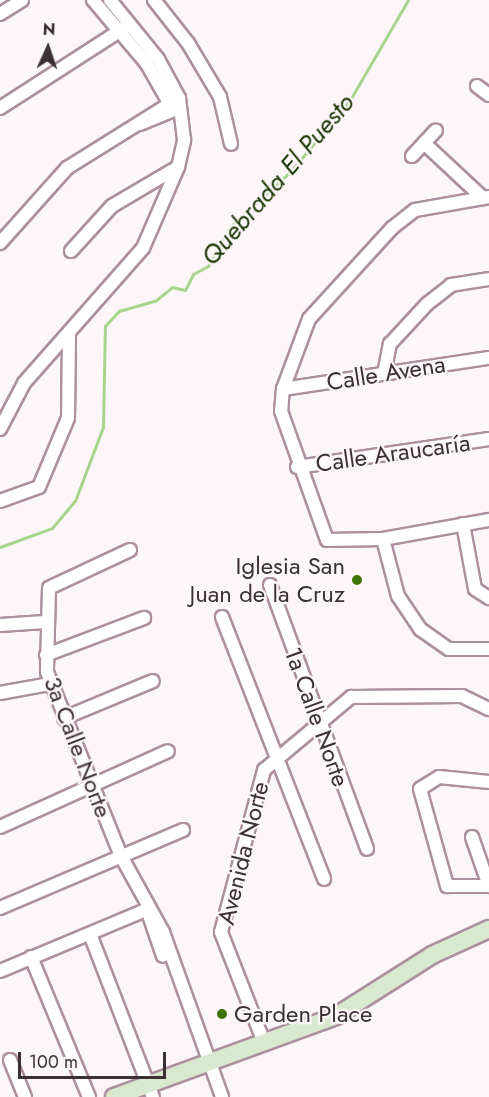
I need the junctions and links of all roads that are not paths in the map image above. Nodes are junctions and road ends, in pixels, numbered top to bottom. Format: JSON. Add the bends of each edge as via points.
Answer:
{"nodes":[{"id":1,"x":22,"y":0,"type":"edge"},
{"id":2,"x":93,"y":0,"type":"edge"},
{"id":3,"x":110,"y":0,"type":"edge"},
{"id":4,"x":154,"y":0,"type":"edge"},
{"id":5,"x":0,"y":14,"type":"edge"},
{"id":6,"x":129,"y":25,"type":"junction"},
{"id":7,"x":118,"y":33,"type":"junction"},
{"id":8,"x":477,"y":86,"type":"dead end"},
{"id":9,"x":489,"y":95,"type":"edge"},
{"id":10,"x":176,"y":104,"type":"junction"},
{"id":11,"x":0,"y":108,"type":"edge"},
{"id":12,"x":436,"y":130,"type":"dead end"},
{"id":13,"x":424,"y":143,"type":"junction"},
{"id":14,"x":231,"y":144,"type":"dead end"},
{"id":15,"x":412,"y":156,"type":"dead end"},
{"id":16,"x":178,"y":167,"type":"junction"},
{"id":17,"x":486,"y":197,"type":"edge"},
{"id":18,"x":0,"y":243,"type":"edge"},
{"id":19,"x":71,"y":251,"type":"dead end"},
{"id":20,"x":489,"y":279,"type":"edge"},
{"id":21,"x":69,"y":335,"type":"junction"},
{"id":22,"x":489,"y":358,"type":"edge"},
{"id":23,"x":384,"y":374,"type":"junction"},
{"id":24,"x":283,"y":389,"type":"junction"},
{"id":25,"x":0,"y":429,"type":"edge"},
{"id":26,"x":489,"y":439,"type":"edge"},
{"id":27,"x":297,"y":467,"type":"junction"},
{"id":28,"x":0,"y":501,"type":"edge"},
{"id":29,"x":489,"y":520,"type":"edge"},
{"id":30,"x":463,"y":524,"type":"junction"},
{"id":31,"x":383,"y":539,"type":"junction"},
{"id":32,"x":130,"y":550,"type":"dead end"},
{"id":33,"x":270,"y":585,"type":"dead end"},
{"id":34,"x":489,"y":598,"type":"edge"},
{"id":35,"x":222,"y":617,"type":"dead end"},
{"id":36,"x":144,"y":618,"type":"dead end"},
{"id":37,"x":45,"y":622,"type":"junction"},
{"id":38,"x":0,"y":625,"type":"edge"},
{"id":39,"x":489,"y":649,"type":"edge"},
{"id":40,"x":46,"y":655,"type":"junction"},
{"id":41,"x":153,"y":681,"type":"dead end"},
{"id":42,"x":50,"y":684,"type":"junction"},
{"id":43,"x":0,"y":693,"type":"edge"},
{"id":44,"x":489,"y":709,"type":"edge"},
{"id":45,"x":64,"y":718,"type":"junction"},
{"id":46,"x":317,"y":723,"type":"junction"},
{"id":47,"x":168,"y":751,"type":"dead end"},
{"id":48,"x":275,"y":761,"type":"junction"},
{"id":49,"x":489,"y":782,"type":"edge"},
{"id":50,"x":92,"y":785,"type":"junction"},
{"id":51,"x":0,"y":827,"type":"edge"},
{"id":52,"x":183,"y":830,"type":"dead end"},
{"id":53,"x":472,"y":837,"type":"dead end"},
{"id":54,"x":367,"y":849,"type":"dead end"},
{"id":55,"x":121,"y":856,"type":"junction"},
{"id":56,"x":324,"y":879,"type":"dead end"},
{"id":57,"x":489,"y":886,"type":"edge"},
{"id":58,"x":0,"y":908,"type":"edge"},
{"id":59,"x":148,"y":913,"type":"junction"},
{"id":60,"x":489,"y":929,"type":"edge"},
{"id":61,"x":90,"y":934,"type":"junction"},
{"id":62,"x":31,"y":957,"type":"junction"},
{"id":63,"x":0,"y":971,"type":"edge"},
{"id":64,"x":263,"y":1040,"type":"junction"},
{"id":65,"x":10,"y":1060,"type":"dead end"},
{"id":66,"x":207,"y":1060,"type":"junction"},
{"id":67,"x":150,"y":1091,"type":"edge"},
{"id":68,"x":25,"y":1097,"type":"edge"},
{"id":69,"x":89,"y":1097,"type":"edge"},
{"id":70,"x":114,"y":1097,"type":"edge"},
{"id":71,"x":222,"y":1097,"type":"edge"}],
"edges":[{"from":1,"to":5,"type":"street"},
{"from":2,"to":7,"type":"street"},
{"from":3,"to":6,"type":"street"},
{"from":4,"to":14,"type":"street","via":[[189,43],[220,97]]},
{"from":6,"to":7,"type":"street"},
{"from":6,"to":10,"type":"street","via":[[158,59]]},
{"from":7,"to":10,"type":"street"},
{"from":7,"to":11,"type":"street"},
{"from":8,"to":9,"type":"street"},
{"from":10,"to":16,"type":"street","via":[[183,122]]},
{"from":10,"to":18,"type":"street","via":[[68,168]]},
{"from":12,"to":13,"type":"street"},
{"from":13,"to":15,"type":"street"},
{"from":13,"to":17,"type":"street"},
{"from":16,"to":19,"type":"street","via":[[112,206]]},
{"from":16,"to":21,"type":"street","via":[[143,248]]},
{"from":17,"to":24,"type":"street","via":[[415,210],[392,228],[309,320]]},
{"from":20,"to":23,"type":"street","via":[[451,285],[427,304],[390,344]]},
{"from":21,"to":25,"type":"street","via":[[24,383]]},
{"from":21,"to":28,"type":"street","via":[[72,401],[64,428],[39,487]]},
{"from":22,"to":23,"type":"street","name":"Calle Avena"},
{"from":23,"to":24,"type":"street","name":"Calle Avena"},
{"from":24,"to":27,"type":"street","via":[[284,428]]},
{"from":26,"to":27,"type":"street","name":"Calle Araucaría"},
{"from":27,"to":31,"type":"street","via":[[327,540]]},
{"from":29,"to":30,"type":"street"},
{"from":30,"to":31,"type":"street"},
{"from":30,"to":34,"type":"street","via":[[475,589]]},
{"from":31,"to":39,"type":"street","via":[[398,596],[420,629],[449,649]]},
{"from":32,"to":37,"type":"street","name":"3a Calle Norte","via":[[49,588]]},
{"from":33,"to":46,"type":"street","name":"1a Calle Norte"},
{"from":35,"to":48,"type":"street"},
{"from":36,"to":40,"type":"street"},
{"from":37,"to":38,"type":"street"},
{"from":37,"to":40,"type":"street","name":"3a Calle Norte"},
{"from":40,"to":42,"type":"street","name":"3a Calle Norte"},
{"from":41,"to":45,"type":"street"},
{"from":42,"to":43,"type":"street"},
{"from":42,"to":45,"type":"street","name":"3a Calle Norte"},
{"from":44,"to":46,"type":"street","name":"Avenida Norte","via":[[462,696],[359,696]]},
{"from":45,"to":50,"type":"street","name":"3a Calle Norte"},
{"from":46,"to":48,"type":"street","name":"Avenida Norte"},
{"from":46,"to":54,"type":"street","name":"1a Calle Norte"},
{"from":47,"to":50,"type":"street"},
{"from":48,"to":56,"type":"street"},
{"from":48,"to":64,"type":"street","name":"Avenida Norte","via":[[258,781],[221,932]]},
{"from":49,"to":57,"type":"street","via":[[439,777],[423,785],[421,805],[447,886]]},
{"from":50,"to":51,"type":"street"},
{"from":50,"to":55,"type":"street","name":"3a Calle Norte"},
{"from":52,"to":55,"type":"street"},
{"from":53,"to":57,"type":"street"},
{"from":55,"to":58,"type":"street"},
{"from":55,"to":59,"type":"street","name":"3a Calle Norte"},
{"from":59,"to":61,"type":"street"},
{"from":59,"to":66,"type":"street","name":"3a Calle Norte"},
{"from":60,"to":64,"type":"main road","via":[[432,955],[336,1016]]},
{"from":61,"to":62,"type":"street"},
{"from":61,"to":67,"type":"street"},
{"from":62,"to":63,"type":"street"},
{"from":62,"to":69,"type":"street"},
{"from":64,"to":66,"type":"main road"},
{"from":65,"to":68,"type":"street"},
{"from":66,"to":67,"type":"main road"},
{"from":66,"to":71,"type":"street","name":"3a Calle Norte"},
{"from":67,"to":70,"type":"main road"}]}
